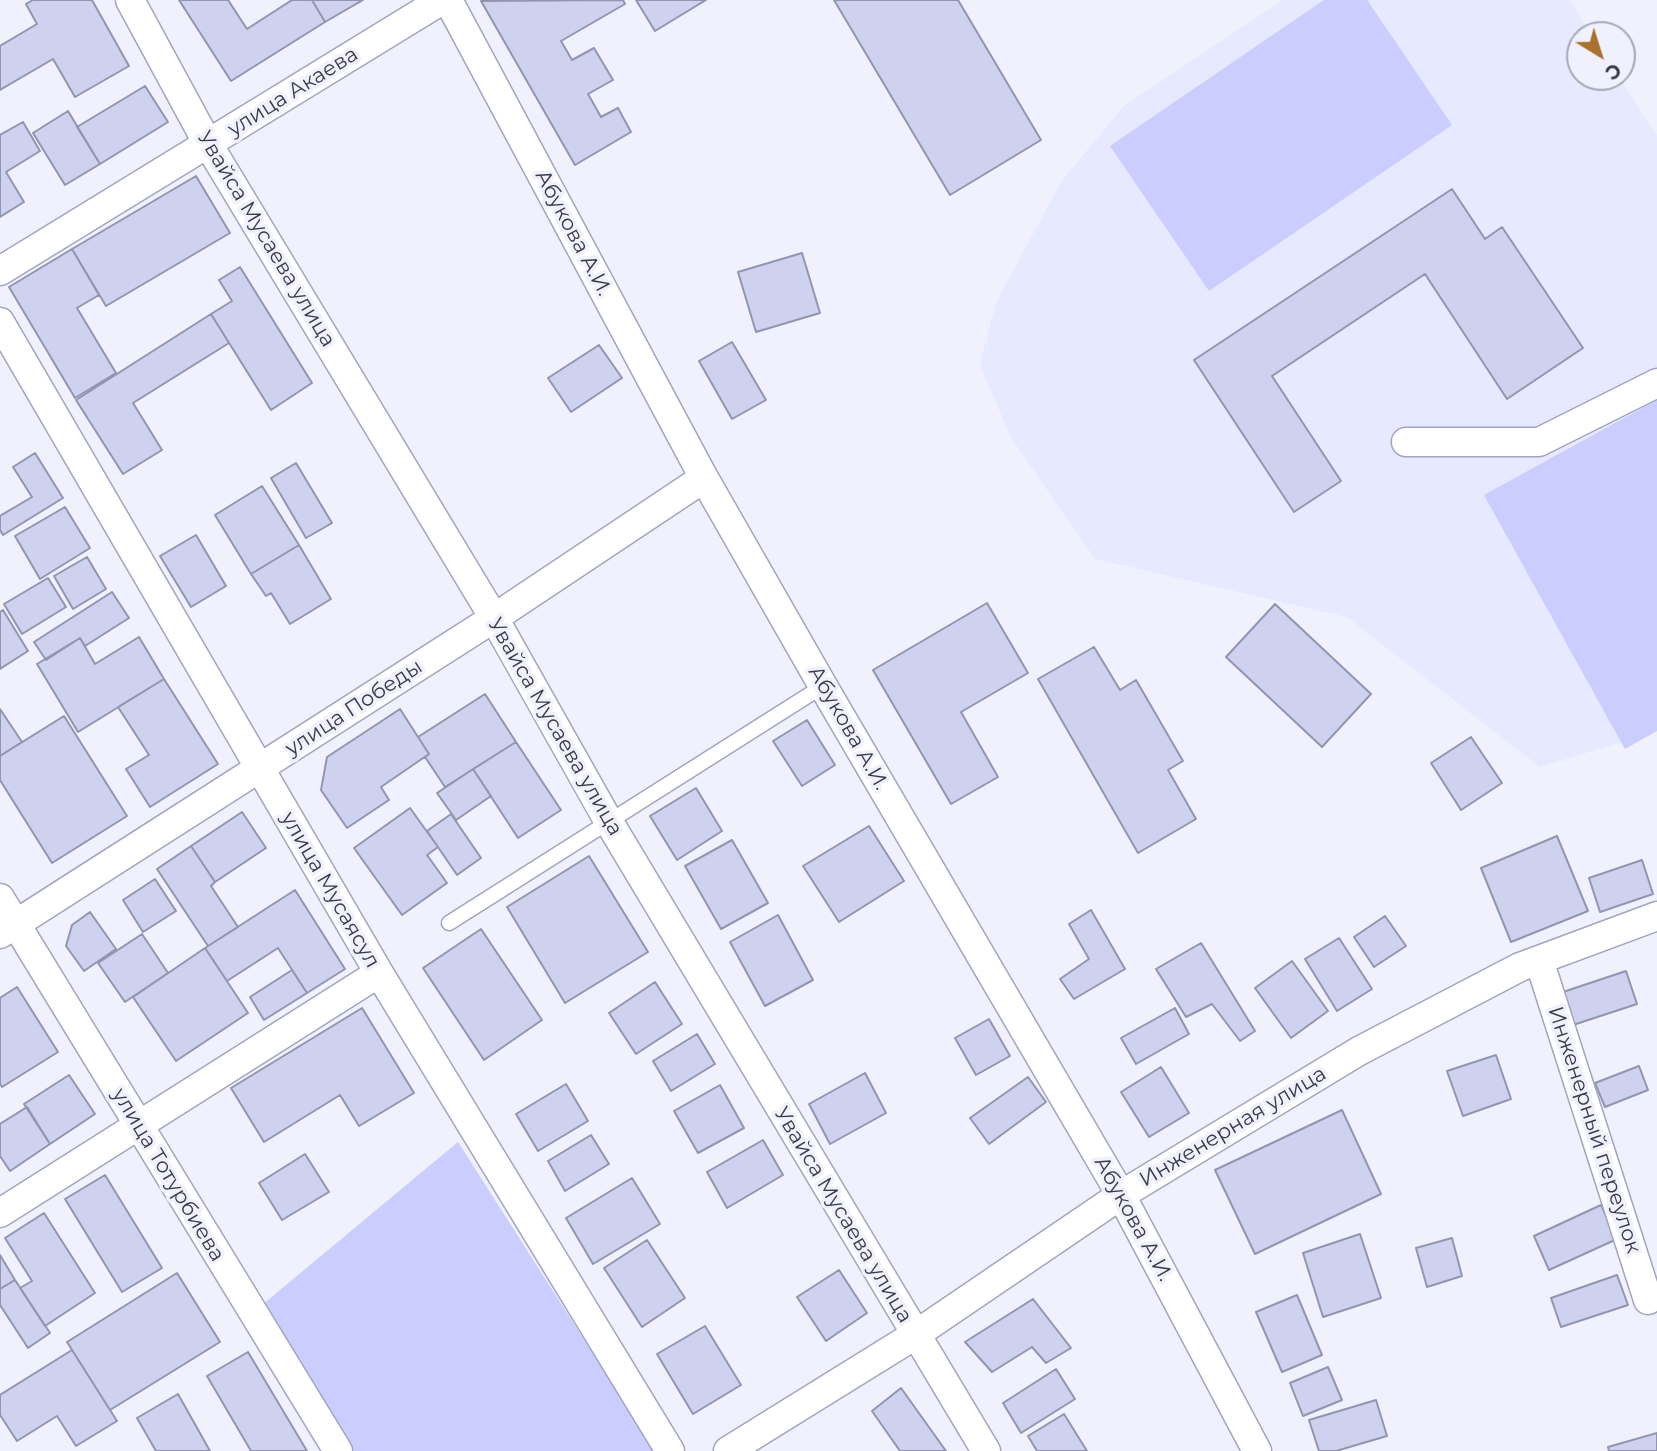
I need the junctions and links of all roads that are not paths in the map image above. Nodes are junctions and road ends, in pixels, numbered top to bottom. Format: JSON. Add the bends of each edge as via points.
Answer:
{"nodes":[{"id":1,"x":130,"y":0,"type":"edge"},
{"id":2,"x":442,"y":0,"type":"edge"},
{"id":3,"x":448,"y":0,"type":"edge"},
{"id":4,"x":208,"y":144,"type":"junction"},
{"id":5,"x":0,"y":271,"type":"edge"},
{"id":6,"x":0,"y":322,"type":"edge"},
{"id":7,"x":1657,"y":383,"type":"edge"},
{"id":8,"x":1406,"y":442,"type":"dead end"},
{"id":9,"x":704,"y":478,"type":"junction"},
{"id":10,"x":494,"y":618,"type":"junction"},
{"id":11,"x":823,"y":686,"type":"junction"},
{"id":12,"x":258,"y":769,"type":"junction"},
{"id":13,"x":609,"y":822,"type":"junction"},
{"id":14,"x":0,"y":898,"type":"edge"},
{"id":15,"x":1657,"y":916,"type":"edge"},
{"id":16,"x":449,"y":923,"type":"dead end"},
{"id":17,"x":8,"y":928,"type":"edge"},
{"id":18,"x":1539,"y":960,"type":"junction"},
{"id":19,"x":379,"y":974,"type":"junction"},
{"id":20,"x":138,"y":1126,"type":"junction"},
{"id":21,"x":1121,"y":1195,"type":"junction"},
{"id":22,"x":0,"y":1213,"type":"edge"},
{"id":23,"x":1648,"y":1300,"type":"dead end"},
{"id":24,"x":915,"y":1335,"type":"junction"},
{"id":25,"x":338,"y":1451,"type":"edge"},
{"id":26,"x":670,"y":1451,"type":"edge"},
{"id":27,"x":728,"y":1451,"type":"edge"},
{"id":28,"x":986,"y":1451,"type":"edge"},
{"id":29,"x":1257,"y":1451,"type":"edge"}],
"edges":[{"from":1,"to":4,"type":"street","name":"Увайса Мусаева улица"},
{"from":2,"to":4,"type":"street","name":"улица Акаева"},
{"from":3,"to":9,"type":"street","name":"Абукова А.И."},
{"from":4,"to":5,"type":"street","name":"улица Акаева"},
{"from":4,"to":10,"type":"street","name":"Увайса Мусаева улица"},
{"from":6,"to":12,"type":"street","name":"улица Мусаясул"},
{"from":7,"to":8,"type":"street","via":[[1539,442]]},
{"from":9,"to":10,"type":"street","name":"улица Победы"},
{"from":9,"to":11,"type":"street","name":"Абукова А.И."},
{"from":10,"to":12,"type":"street","name":"улица Победы"},
{"from":10,"to":13,"type":"street","name":"Увайса Мусаева улица"},
{"from":11,"to":13,"type":"lane"},
{"from":11,"to":21,"type":"street","name":"Абукова А.И."},
{"from":12,"to":17,"type":"street","name":"улица Победы"},
{"from":12,"to":19,"type":"street","name":"улица Мусаясул"},
{"from":13,"to":16,"type":"lane"},
{"from":13,"to":24,"type":"street","name":"Увайса Мусаева улица"},
{"from":14,"to":17,"type":"street","name":"улица Тотурбиева"},
{"from":15,"to":18,"type":"street","name":"Инженерная улица"},
{"from":17,"to":20,"type":"street","name":"улица Тотурбиева"},
{"from":18,"to":21,"type":"street","name":"Инженерная улица","via":[[1359,1051]]},
{"from":18,"to":23,"type":"street","name":"Инженерный переулок"},
{"from":19,"to":20,"type":"street"},
{"from":19,"to":26,"type":"street","name":"улица Мусаясул"},
{"from":20,"to":22,"type":"street"},
{"from":20,"to":25,"type":"street","name":"улица Тотурбиева"},
{"from":21,"to":24,"type":"street","name":"Инженерная улица"},
{"from":21,"to":29,"type":"street","name":"Абукова А.И."},
{"from":24,"to":27,"type":"street","name":"Инженерная улица"},
{"from":24,"to":28,"type":"street","name":"Увайса Мусаева улица"}]}
